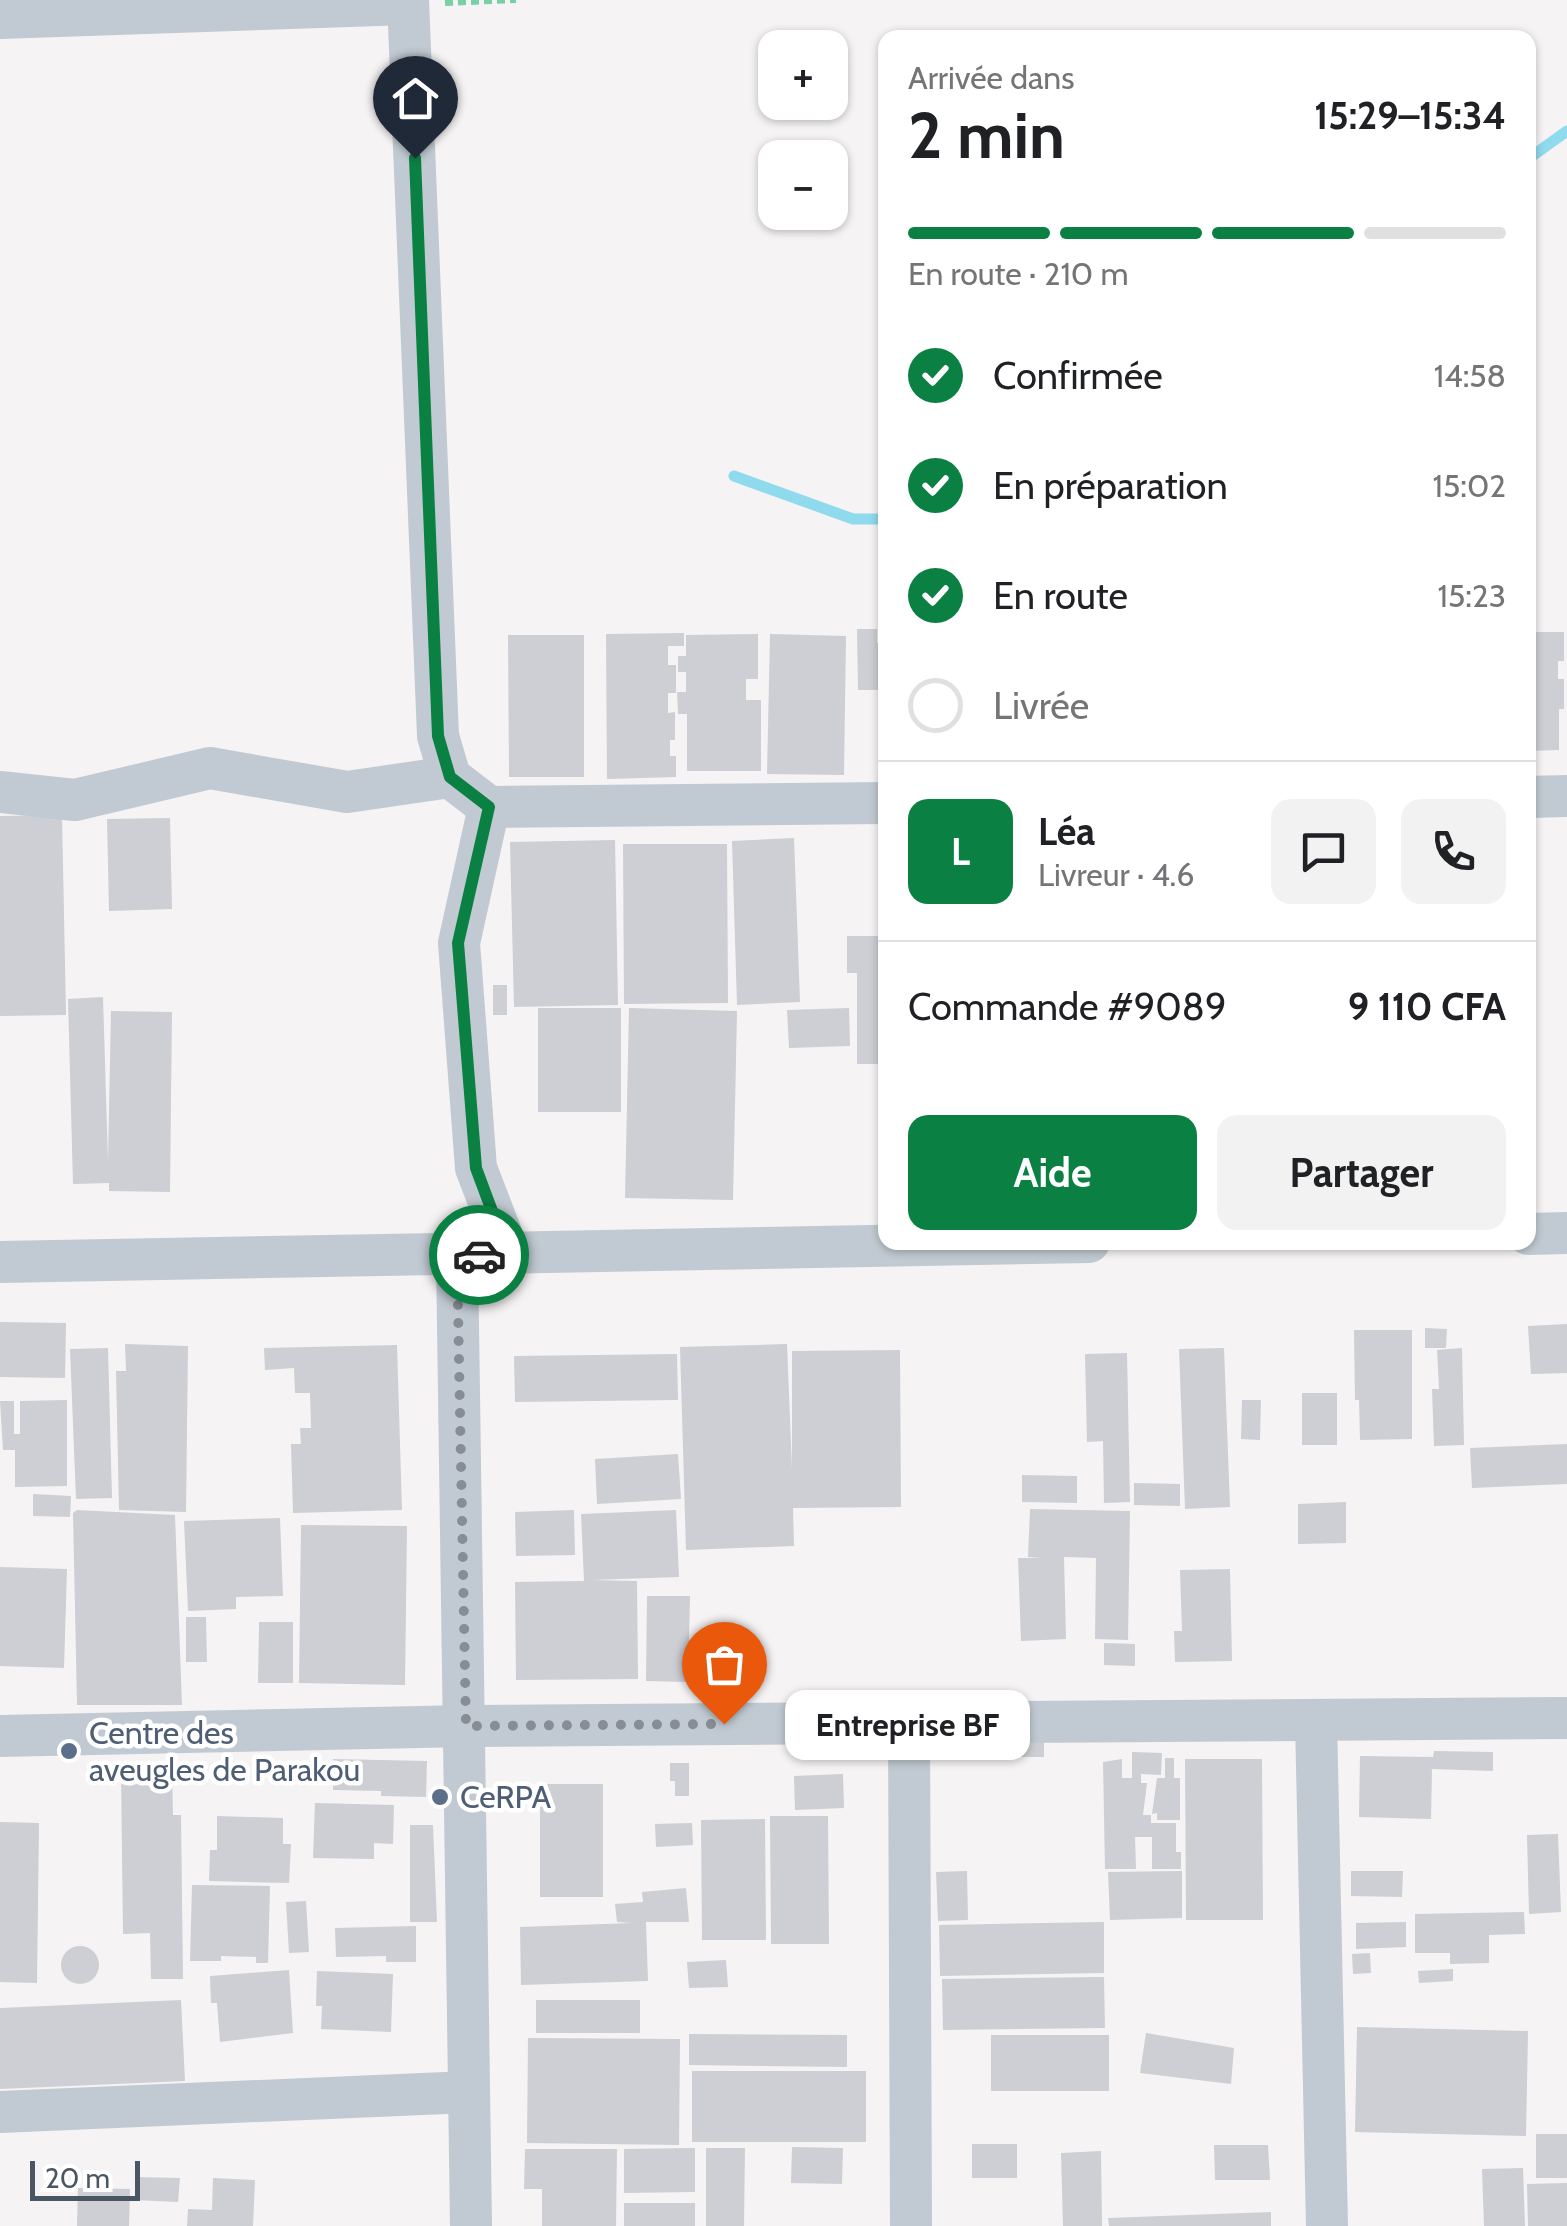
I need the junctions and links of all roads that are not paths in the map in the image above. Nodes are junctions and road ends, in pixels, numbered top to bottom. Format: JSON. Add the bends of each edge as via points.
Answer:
{"nodes":[{"id":1,"x":408,"y":2,"type":"edge"},
{"id":2,"x":0,"y":18,"type":"edge"},
{"id":3,"x":450,"y":777,"type":"junction"},
{"id":4,"x":0,"y":792,"type":"edge"},
{"id":5,"x":1536,"y":796,"type":"edge"},
{"id":6,"x":1567,"y":796,"type":"edge"},
{"id":7,"x":878,"y":803,"type":"edge"},
{"id":8,"x":489,"y":807,"type":"junction"},
{"id":9,"x":1567,"y":1233,"type":"edge"},
{"id":10,"x":1536,"y":1234,"type":"edge"},
{"id":11,"x":878,"y":1246,"type":"edge"},
{"id":12,"x":508,"y":1254,"type":"junction"},
{"id":13,"x":457,"y":1255,"type":"junction"},
{"id":14,"x":0,"y":1262,"type":"edge"},
{"id":15,"x":1567,"y":1718,"type":"edge"},
{"id":16,"x":1316,"y":1720,"type":"junction"},
{"id":17,"x":910,"y":1722,"type":"junction"},
{"id":18,"x":466,"y":1726,"type":"junction"},
{"id":19,"x":0,"y":1736,"type":"edge"},
{"id":20,"x":469,"y":2092,"type":"junction"},
{"id":21,"x":0,"y":2112,"type":"edge"},
{"id":22,"x":471,"y":2226,"type":"edge"},
{"id":23,"x":911,"y":2226,"type":"edge"},
{"id":24,"x":1327,"y":2226,"type":"edge"}],
"edges":[{"from":1,"to":2,"type":"street"},
{"from":1,"to":3,"type":"street","via":[[438,736]]},
{"from":3,"to":4,"type":"street","via":[[347,792],[210,768],[75,800]]},
{"from":3,"to":8,"type":"street"},
{"from":5,"to":6,"type":"street"},
{"from":7,"to":8,"type":"street"},
{"from":8,"to":12,"type":"street","via":[[458,943],[476,1168]]},
{"from":9,"to":10,"type":"street"},
{"from":11,"to":12,"type":"street"},
{"from":12,"to":13,"type":"street"},
{"from":13,"to":14,"type":"street"},
{"from":13,"to":18,"type":"street"},
{"from":15,"to":16,"type":"street"},
{"from":16,"to":17,"type":"street"},
{"from":16,"to":24,"type":"street"},
{"from":17,"to":18,"type":"street"},
{"from":17,"to":23,"type":"street"},
{"from":18,"to":19,"type":"street"},
{"from":18,"to":20,"type":"street"},
{"from":20,"to":21,"type":"street"},
{"from":20,"to":22,"type":"street"}]}
